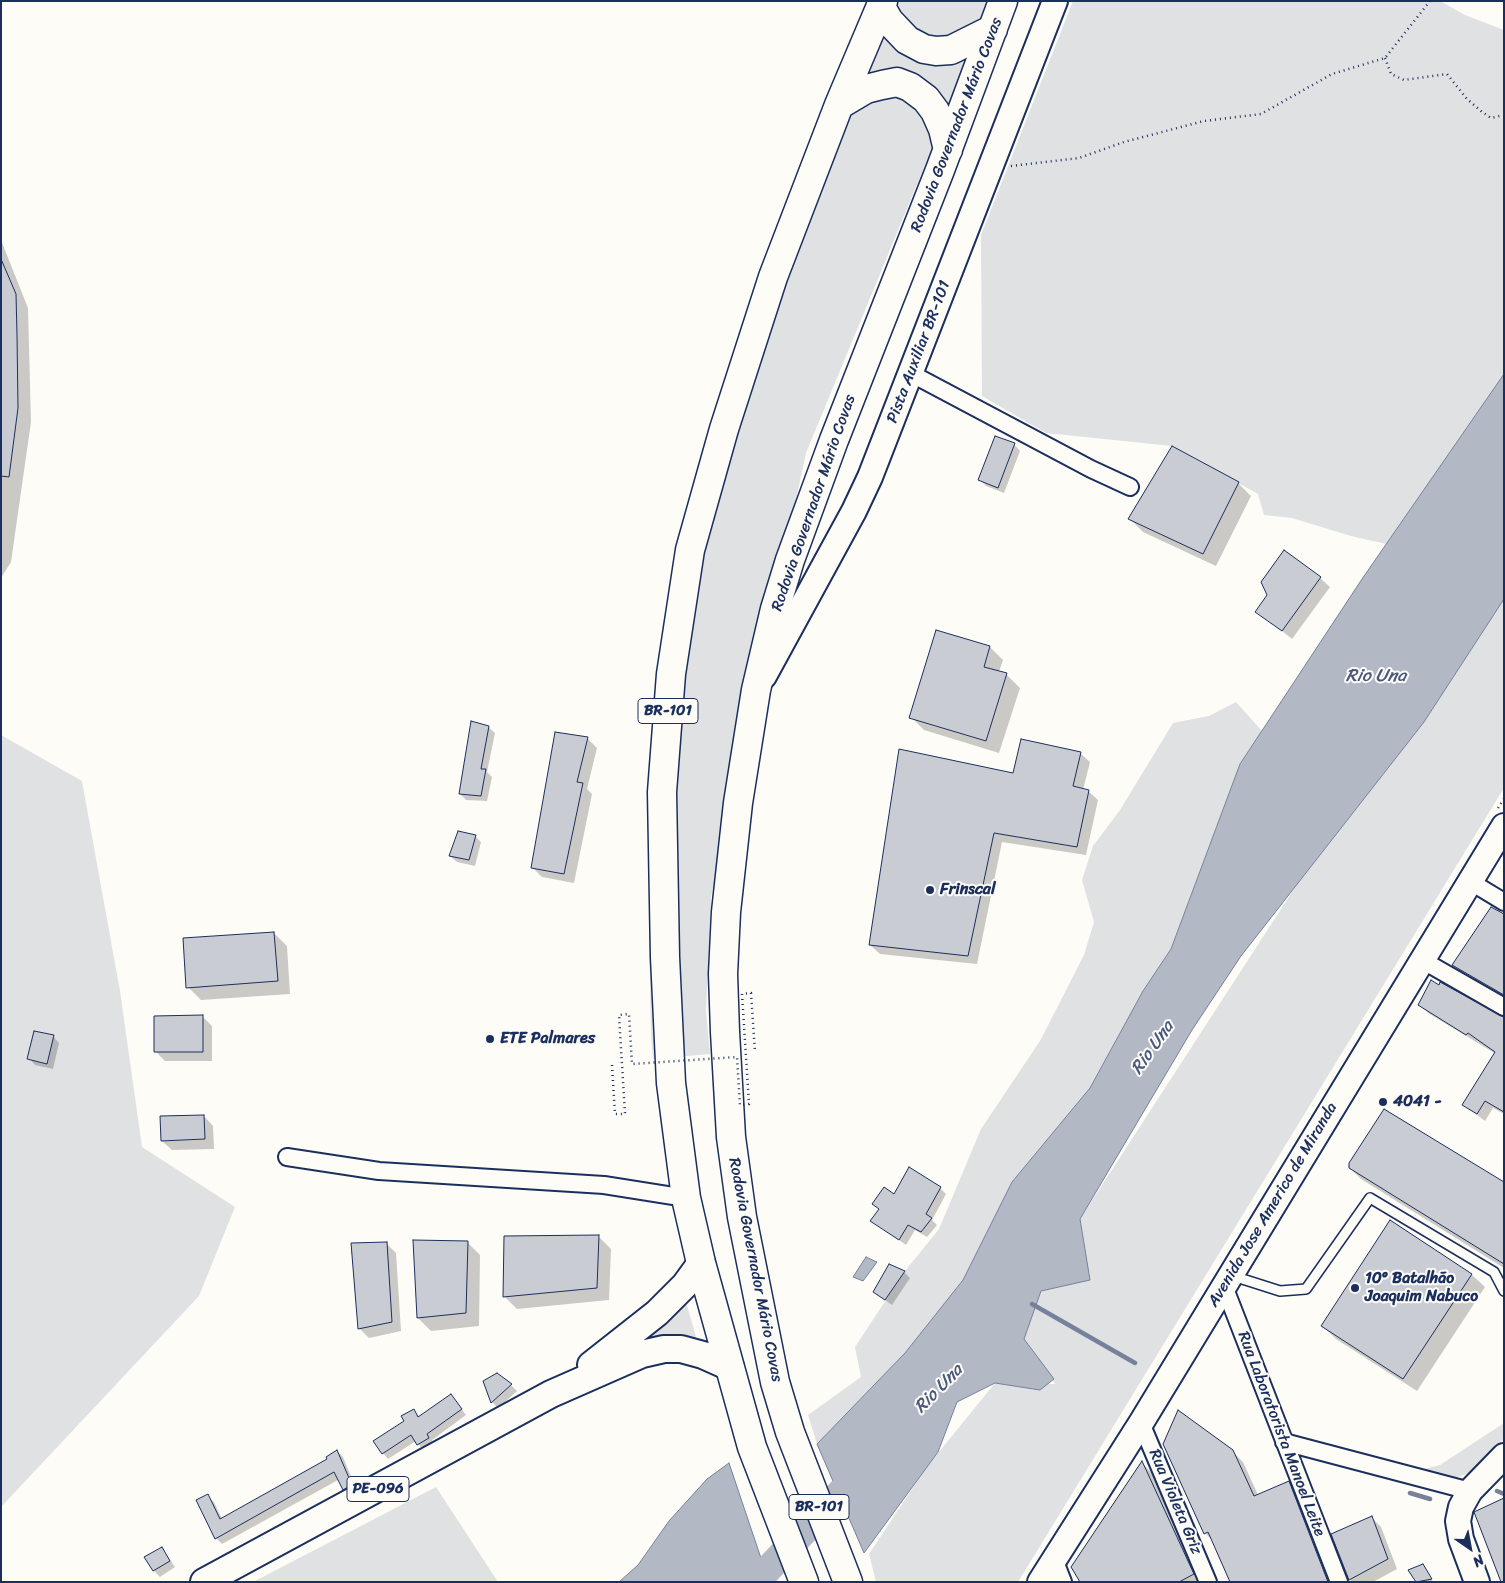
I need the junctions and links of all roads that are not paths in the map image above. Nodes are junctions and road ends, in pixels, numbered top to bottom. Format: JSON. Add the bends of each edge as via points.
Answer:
{"nodes":[{"id":1,"x":1003,"y":1,"type":"edge"},
{"id":2,"x":1055,"y":1,"type":"edge"},
{"id":3,"x":882,"y":4,"type":"edge"},
{"id":4,"x":993,"y":29,"type":"junction"},
{"id":5,"x":839,"y":106,"type":"junction"},
{"id":6,"x":948,"y":150,"type":"junction"},
{"id":7,"x":910,"y":373,"type":"junction"},
{"id":8,"x":1130,"y":487,"type":"dead end"},
{"id":9,"x":756,"y":690,"type":"junction"},
{"id":10,"x":1504,"y":826,"type":"edge"},
{"id":11,"x":1471,"y":882,"type":"junction"},
{"id":12,"x":1504,"y":902,"type":"edge"},
{"id":13,"x":1422,"y":960,"type":"junction"},
{"id":14,"x":1504,"y":1007,"type":"edge"},
{"id":15,"x":287,"y":1157,"type":"dead end"},
{"id":16,"x":686,"y":1198,"type":"junction"},
{"id":17,"x":701,"y":1262,"type":"junction"},
{"id":18,"x":1227,"y":1281,"type":"junction"},
{"id":19,"x":1504,"y":1291,"type":"edge"},
{"id":20,"x":730,"y":1367,"type":"junction"},
{"id":21,"x":551,"y":1394,"type":"junction"},
{"id":22,"x":1141,"y":1423,"type":"junction"},
{"id":23,"x":1284,"y":1442,"type":"junction"},
{"id":24,"x":1504,"y":1456,"type":"edge"},
{"id":25,"x":1470,"y":1491,"type":"junction"},
{"id":26,"x":1054,"y":1559,"type":"junction"},
{"id":27,"x":204,"y":1582,"type":"edge"},
{"id":28,"x":804,"y":1582,"type":"edge"},
{"id":29,"x":848,"y":1582,"type":"edge"},
{"id":30,"x":1040,"y":1582,"type":"edge"},
{"id":31,"x":1063,"y":1582,"type":"edge"},
{"id":32,"x":1208,"y":1582,"type":"edge"},
{"id":33,"x":1339,"y":1582,"type":"edge"},
{"id":34,"x":1477,"y":1582,"type":"edge"}],
"edges":[{"from":1,"to":4,"type":"highway","name":"Rodovia Governador Mário Covas","number":"BR-101"},
{"from":2,"to":7,"type":"main road","name":"Pista Auxiliar BR-101"},
{"from":3,"to":4,"type":"highway","via":[[889,21],[907,40],[924,49],[951,50]]},
{"from":3,"to":5,"type":"highway","number":"BR-101"},
{"from":4,"to":6,"type":"highway","name":"Rodovia Governador Mário Covas","number":"BR-101"},
{"from":5,"to":6,"type":"highway","via":[[866,89],[897,82],[910,87],[935,111],[944,129]]},
{"from":5,"to":16,"type":"highway","number":"BR-101","via":[[773,277],[724,429],[690,550],[671,674],[662,792],[665,957],[671,1083]]},
{"from":6,"to":9,"type":"highway","name":"Rodovia Governador Mário Covas","number":"BR-101","via":[[790,560]]},
{"from":7,"to":8,"type":"street"},
{"from":7,"to":9,"type":"main road","name":"Pista Auxiliar BR-101","via":[[854,511]]},
{"from":9,"to":29,"type":"highway","name":"Rodovia Governador Mário Covas","number":"BR-101","via":[[738,802],[726,912],[725,1032],[731,1137],[742,1217],[775,1382],[790,1432]]},
{"from":10,"to":11,"type":"main road","name":"Avenida Jose Americo de Miranda"},
{"from":11,"to":12,"type":"street"},
{"from":11,"to":13,"type":"main road","name":"Avenida Jose Americo de Miranda"},
{"from":13,"to":14,"type":"street"},
{"from":13,"to":18,"type":"main road","name":"Avenida Jose Americo de Miranda"},
{"from":15,"to":16,"type":"street","via":[[379,1171],[611,1186]]},
{"from":16,"to":17,"type":"highway","number":"BR-101"},
{"from":17,"to":20,"type":"highway","number":"BR-101"},
{"from":17,"to":21,"type":"main road","number":"PE-096","via":[[685,1285],[656,1313]]},
{"from":18,"to":19,"type":"lane","via":[[1280,1291],[1306,1289],[1370,1198],[1494,1272]]},
{"from":18,"to":22,"type":"main road","name":"Avenida Jose Americo de Miranda"},
{"from":18,"to":23,"type":"street","name":"Rua Laboratorista Manoel Leite"},
{"from":20,"to":21,"type":"main road","number":"PE-096","via":[[681,1349],[664,1349],[642,1354]]},
{"from":20,"to":28,"type":"highway","number":"BR-101","via":[[752,1447]]},
{"from":21,"to":27,"type":"main road","number":"PE-096"},
{"from":22,"to":26,"type":"main road","name":"Avenida Jose Americo de Miranda"},
{"from":22,"to":32,"type":"street","name":"Rua Violeta Griz"},
{"from":23,"to":25,"type":"street"},
{"from":23,"to":33,"type":"street","name":"Rua Laboratorista Manoel Leite"},
{"from":24,"to":25,"type":"main road"},
{"from":25,"to":34,"type":"main road","via":[[1461,1507],[1458,1522]]},
{"from":26,"to":30,"type":"main road","name":"Avenida Jose Americo de Miranda"},
{"from":26,"to":31,"type":"street"}]}
